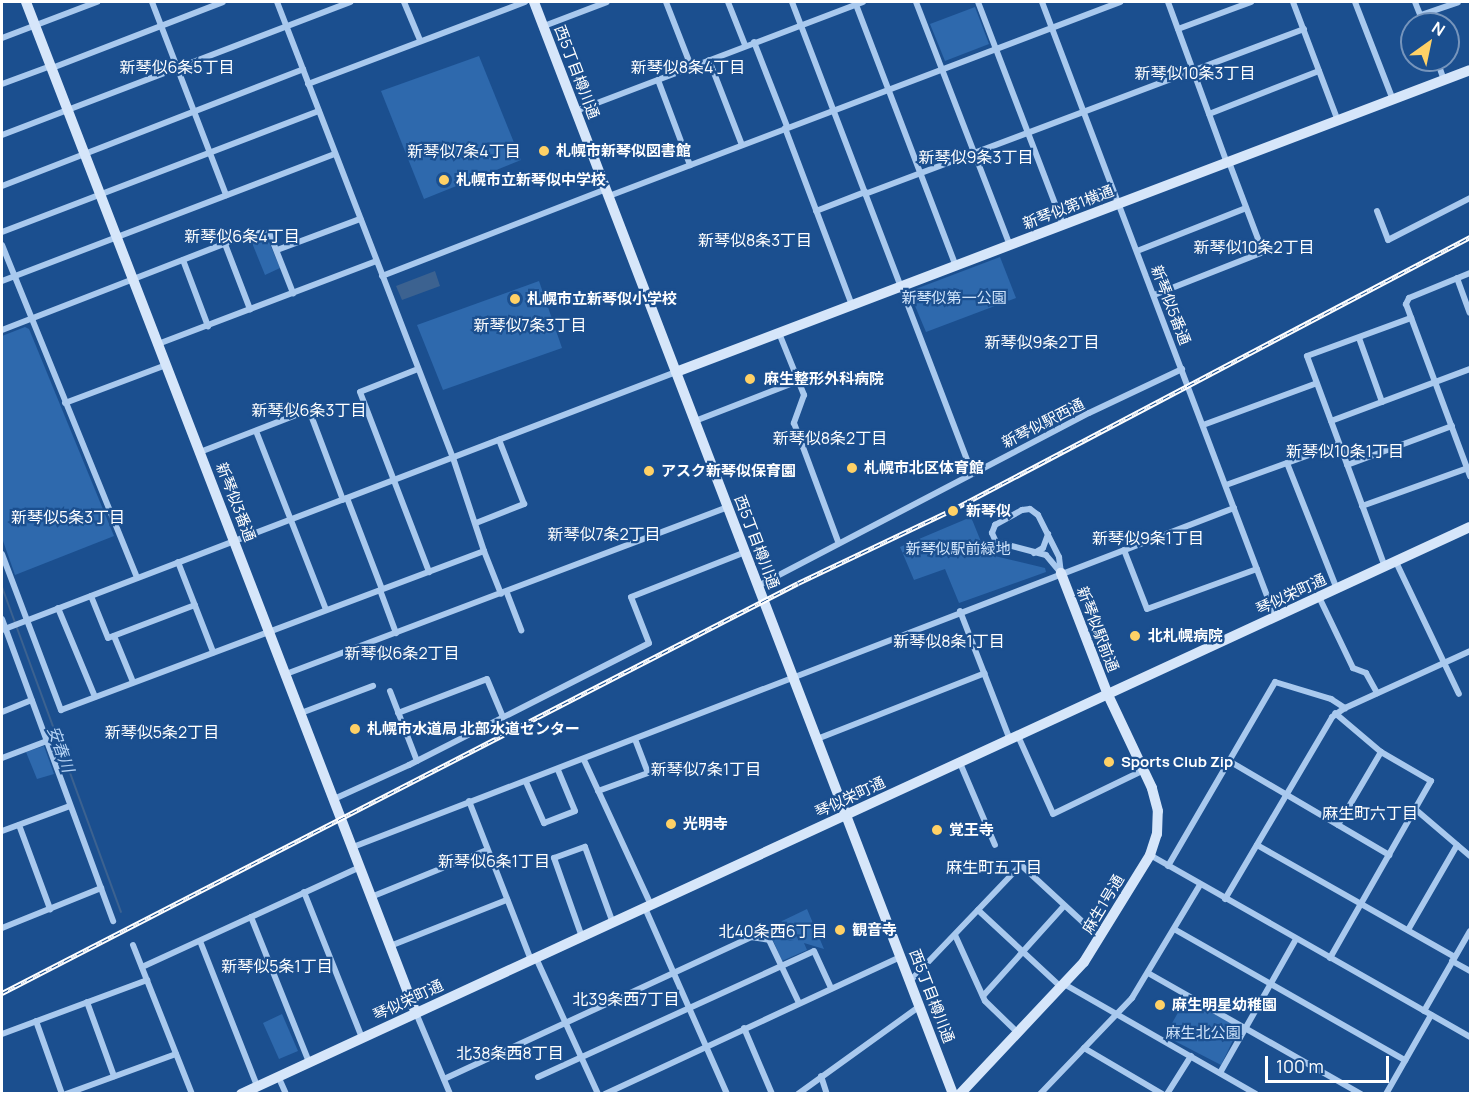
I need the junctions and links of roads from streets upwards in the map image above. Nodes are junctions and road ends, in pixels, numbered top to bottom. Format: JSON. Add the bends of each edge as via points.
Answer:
{"nodes":[{"id":1,"x":26,"y":2,"type":"edge"},
{"id":2,"x":97,"y":2,"type":"edge"},
{"id":3,"x":152,"y":2,"type":"edge"},
{"id":4,"x":224,"y":2,"type":"edge"},
{"id":5,"x":277,"y":2,"type":"edge"},
{"id":6,"x":350,"y":2,"type":"edge"},
{"id":7,"x":404,"y":2,"type":"edge"},
{"id":8,"x":525,"y":2,"type":"edge"},
{"id":9,"x":534,"y":2,"type":"edge"},
{"id":10,"x":606,"y":2,"type":"edge"},
{"id":11,"x":666,"y":2,"type":"edge"},
{"id":12,"x":728,"y":2,"type":"edge"},
{"id":13,"x":792,"y":2,"type":"edge"},
{"id":14,"x":858,"y":2,"type":"edge"},
{"id":15,"x":916,"y":2,"type":"edge"},
{"id":16,"x":978,"y":2,"type":"edge"},
{"id":17,"x":1042,"y":2,"type":"edge"},
{"id":18,"x":1120,"y":2,"type":"edge"},
{"id":19,"x":1168,"y":2,"type":"edge"},
{"id":20,"x":1251,"y":2,"type":"edge"},
{"id":21,"x":1293,"y":2,"type":"edge"},
{"id":22,"x":1355,"y":2,"type":"edge"},
{"id":23,"x":1458,"y":2,"type":"edge"},
{"id":24,"x":1430,"y":12,"type":"edge"},
{"id":25,"x":800,"y":24,"type":"junction"},
{"id":26,"x":35,"y":25,"type":"junction"},
{"id":27,"x":161,"y":26,"type":"junction"},
{"id":28,"x":286,"y":26,"type":"junction"},
{"id":29,"x":544,"y":26,"type":"junction"},
{"id":30,"x":1052,"y":28,"type":"junction"},
{"id":31,"x":1178,"y":29,"type":"junction"},
{"id":32,"x":1304,"y":29,"type":"junction"},
{"id":33,"x":2,"y":38,"type":"edge"},
{"id":34,"x":420,"y":40,"type":"junction"},
{"id":35,"x":754,"y":42,"type":"junction"},
{"id":36,"x":745,"y":45,"type":"junction"},
{"id":37,"x":996,"y":49,"type":"junction"},
{"id":38,"x":709,"y":60,"type":"junction"},
{"id":39,"x":691,"y":66,"type":"junction"},
{"id":40,"x":51,"y":67,"type":"junction"},
{"id":41,"x":177,"y":68,"type":"junction"},
{"id":42,"x":942,"y":68,"type":"junction"},
{"id":43,"x":303,"y":69,"type":"junction"},
{"id":44,"x":1470,"y":70,"type":"edge"},
{"id":45,"x":1193,"y":71,"type":"junction"},
{"id":46,"x":1319,"y":71,"type":"junction"},
{"id":47,"x":1441,"y":72,"type":"edge"},
{"id":48,"x":658,"y":80,"type":"junction"},
{"id":49,"x":1444,"y":80,"type":"junction"},
{"id":50,"x":2,"y":84,"type":"edge"},
{"id":51,"x":308,"y":84,"type":"junction"},
{"id":52,"x":889,"y":88,"type":"junction"},
{"id":53,"x":1393,"y":100,"type":"junction"},
{"id":54,"x":833,"y":109,"type":"junction"},
{"id":55,"x":68,"y":110,"type":"junction"},
{"id":56,"x":194,"y":111,"type":"junction"},
{"id":57,"x":319,"y":111,"type":"junction"},
{"id":58,"x":576,"y":111,"type":"junction"},
{"id":59,"x":1084,"y":113,"type":"junction"},
{"id":60,"x":1209,"y":114,"type":"junction"},
{"id":61,"x":1338,"y":121,"type":"junction"},
{"id":62,"x":786,"y":127,"type":"junction"},
{"id":63,"x":1030,"y":133,"type":"junction"},
{"id":64,"x":2,"y":135,"type":"edge"},
{"id":65,"x":742,"y":145,"type":"junction"},
{"id":66,"x":210,"y":153,"type":"junction"},
{"id":67,"x":85,"y":154,"type":"junction"},
{"id":68,"x":335,"y":154,"type":"junction"},
{"id":69,"x":975,"y":154,"type":"junction"},
{"id":70,"x":1228,"y":163,"type":"junction"},
{"id":71,"x":690,"y":165,"type":"junction"},
{"id":72,"x":922,"y":173,"type":"junction"},
{"id":73,"x":2,"y":186,"type":"edge"},
{"id":74,"x":607,"y":193,"type":"junction"},
{"id":75,"x":865,"y":193,"type":"junction"},
{"id":76,"x":101,"y":195,"type":"junction"},
{"id":77,"x":226,"y":195,"type":"junction"},
{"id":78,"x":1470,"y":198,"type":"edge"},
{"id":79,"x":1119,"y":204,"type":"junction"},
{"id":80,"x":1246,"y":208,"type":"junction"},
{"id":81,"x":816,"y":211,"type":"junction"},
{"id":82,"x":1377,"y":211,"type":"dead end"},
{"id":83,"x":360,"y":219,"type":"junction"},
{"id":84,"x":1064,"y":225,"type":"junction"},
{"id":85,"x":2,"y":232,"type":"edge"},
{"id":86,"x":117,"y":237,"type":"junction"},
{"id":87,"x":225,"y":244,"type":"junction"},
{"id":88,"x":2,"y":245,"type":"edge"},
{"id":89,"x":1010,"y":246,"type":"junction"},
{"id":90,"x":277,"y":250,"type":"junction"},
{"id":91,"x":1137,"y":251,"type":"junction"},
{"id":92,"x":183,"y":260,"type":"junction"},
{"id":93,"x":376,"y":261,"type":"junction"},
{"id":94,"x":956,"y":266,"type":"junction"},
{"id":95,"x":1470,"y":273,"type":"edge"},
{"id":96,"x":14,"y":276,"type":"junction"},
{"id":97,"x":382,"y":276,"type":"junction"},
{"id":98,"x":1457,"y":278,"type":"junction"},
{"id":99,"x":134,"y":280,"type":"junction"},
{"id":100,"x":2,"y":281,"type":"edge"},
{"id":101,"x":901,"y":287,"type":"junction"},
{"id":102,"x":293,"y":293,"type":"junction"},
{"id":103,"x":1154,"y":295,"type":"junction"},
{"id":104,"x":852,"y":306,"type":"junction"},
{"id":105,"x":250,"y":309,"type":"junction"},
{"id":106,"x":1470,"y":313,"type":"edge"},
{"id":107,"x":1411,"y":318,"type":"junction"},
{"id":108,"x":31,"y":319,"type":"junction"},
{"id":109,"x":208,"y":326,"type":"junction"},
{"id":110,"x":2,"y":330,"type":"edge"},
{"id":111,"x":779,"y":333,"type":"junction"},
{"id":112,"x":1359,"y":338,"type":"junction"},
{"id":113,"x":159,"y":344,"type":"junction"},
{"id":114,"x":166,"y":364,"type":"junction"},
{"id":115,"x":418,"y":369,"type":"junction"},
{"id":116,"x":1182,"y":369,"type":"junction"},
{"id":117,"x":1470,"y":369,"type":"edge"},
{"id":118,"x":676,"y":372,"type":"junction"},
{"id":119,"x":798,"y":381,"type":"junction"},
{"id":120,"x":1436,"y":382,"type":"junction"},
{"id":121,"x":1317,"y":383,"type":"junction"},
{"id":122,"x":1382,"y":402,"type":"junction"},
{"id":123,"x":65,"y":403,"type":"junction"},
{"id":124,"x":695,"y":421,"type":"junction"},
{"id":125,"x":1331,"y":421,"type":"junction"},
{"id":126,"x":1203,"y":426,"type":"junction"},
{"id":127,"x":1452,"y":426,"type":"junction"},
{"id":128,"x":256,"y":431,"type":"junction"},
{"id":129,"x":499,"y":441,"type":"junction"},
{"id":130,"x":1339,"y":444,"type":"junction"},
{"id":131,"x":200,"y":452,"type":"junction"},
{"id":132,"x":453,"y":458,"type":"junction"},
{"id":133,"x":1287,"y":463,"type":"junction"},
{"id":134,"x":1347,"y":465,"type":"junction"},
{"id":135,"x":1468,"y":468,"type":"junction"},
{"id":136,"x":972,"y":473,"type":"junction"},
{"id":137,"x":1470,"y":476,"type":"edge"},
{"id":138,"x":394,"y":480,"type":"junction"},
{"id":139,"x":1226,"y":485,"type":"junction"},
{"id":140,"x":345,"y":499,"type":"junction"},
{"id":141,"x":1362,"y":506,"type":"junction"},
{"id":142,"x":728,"y":507,"type":"junction"},
{"id":143,"x":1234,"y":508,"type":"junction"},
{"id":144,"x":291,"y":520,"type":"junction"},
{"id":145,"x":476,"y":523,"type":"junction"},
{"id":146,"x":1470,"y":527,"type":"edge"},
{"id":147,"x":1048,"y":533,"type":"junction"},
{"id":148,"x":235,"y":541,"type":"junction"},
{"id":149,"x":838,"y":541,"type":"junction"},
{"id":150,"x":1124,"y":550,"type":"junction"},
{"id":151,"x":484,"y":551,"type":"junction"},
{"id":152,"x":745,"y":552,"type":"junction"},
{"id":153,"x":1034,"y":552,"type":"junction"},
{"id":154,"x":2,"y":554,"type":"edge"},
{"id":155,"x":178,"y":562,"type":"junction"},
{"id":156,"x":1396,"y":562,"type":"junction"},
{"id":157,"x":1384,"y":567,"type":"junction"},
{"id":158,"x":1257,"y":569,"type":"junction"},
{"id":159,"x":429,"y":572,"type":"junction"},
{"id":160,"x":1061,"y":573,"type":"junction"},
{"id":161,"x":137,"y":578,"type":"junction"},
{"id":162,"x":758,"y":586,"type":"junction"},
{"id":163,"x":381,"y":589,"type":"junction"},
{"id":164,"x":1337,"y":589,"type":"junction"},
{"id":165,"x":504,"y":593,"type":"junction"},
{"id":166,"x":91,"y":596,"type":"junction"},
{"id":167,"x":1319,"y":597,"type":"junction"},
{"id":168,"x":195,"y":605,"type":"junction"},
{"id":169,"x":58,"y":608,"type":"junction"},
{"id":170,"x":326,"y":610,"type":"junction"},
{"id":171,"x":960,"y":611,"type":"junction"},
{"id":172,"x":1275,"y":617,"type":"junction"},
{"id":173,"x":2,"y":619,"type":"edge"},
{"id":174,"x":24,"y":621,"type":"junction"},
{"id":175,"x":6,"y":628,"type":"edge"},
{"id":176,"x":521,"y":630,"type":"dead end"},
{"id":177,"x":270,"y":632,"type":"junction"},
{"id":178,"x":396,"y":633,"type":"junction"},
{"id":179,"x":114,"y":636,"type":"junction"},
{"id":180,"x":1470,"y":651,"type":"edge"},
{"id":181,"x":213,"y":652,"type":"junction"},
{"id":182,"x":1443,"y":664,"type":"junction"},
{"id":183,"x":985,"y":673,"type":"junction"},
{"id":184,"x":286,"y":674,"type":"junction"},
{"id":185,"x":793,"y":676,"type":"junction"},
{"id":186,"x":133,"y":682,"type":"junction"},
{"id":187,"x":373,"y":686,"type":"dead end"},
{"id":188,"x":390,"y":692,"type":"dead end"},
{"id":189,"x":1377,"y":693,"type":"junction"},
{"id":190,"x":1108,"y":694,"type":"junction"},
{"id":191,"x":1458,"y":694,"type":"dead end"},
{"id":192,"x":95,"y":697,"type":"junction"},
{"id":193,"x":32,"y":700,"type":"junction"},
{"id":194,"x":1345,"y":708,"type":"junction"},
{"id":195,"x":2,"y":712,"type":"edge"},
{"id":196,"x":398,"y":712,"type":"junction"},
{"id":197,"x":301,"y":713,"type":"junction"},
{"id":198,"x":1335,"y":713,"type":"junction"},
{"id":199,"x":503,"y":717,"type":"junction"},
{"id":200,"x":1014,"y":738,"type":"junction"},
{"id":201,"x":635,"y":739,"type":"junction"},
{"id":202,"x":817,"y":739,"type":"junction"},
{"id":203,"x":47,"y":741,"type":"junction"},
{"id":204,"x":1381,"y":752,"type":"junction"},
{"id":205,"x":2,"y":758,"type":"edge"},
{"id":206,"x":584,"y":760,"type":"junction"},
{"id":207,"x":417,"y":761,"type":"junction"},
{"id":208,"x":1229,"y":761,"type":"junction"},
{"id":209,"x":960,"y":763,"type":"junction"},
{"id":210,"x":558,"y":770,"type":"junction"},
{"id":211,"x":1144,"y":770,"type":"junction"},
{"id":212,"x":526,"y":782,"type":"junction"},
{"id":213,"x":598,"y":791,"type":"junction"},
{"id":214,"x":1286,"y":795,"type":"junction"},
{"id":215,"x":334,"y":799,"type":"junction"},
{"id":216,"x":469,"y":801,"type":"junction"},
{"id":217,"x":70,"y":806,"type":"junction"},
{"id":218,"x":1415,"y":809,"type":"junction"},
{"id":219,"x":846,"y":815,"type":"junction"},
{"id":220,"x":19,"y":825,"type":"junction"},
{"id":221,"x":1338,"y":825,"type":"junction"},
{"id":222,"x":2,"y":831,"type":"edge"},
{"id":223,"x":995,"y":845,"type":"dead end"},
{"id":224,"x":1257,"y":845,"type":"junction"},
{"id":225,"x":1457,"y":845,"type":"junction"},
{"id":226,"x":353,"y":847,"type":"junction"},
{"id":227,"x":487,"y":850,"type":"junction"},
{"id":228,"x":1150,"y":855,"type":"junction"},
{"id":229,"x":1389,"y":855,"type":"junction"},
{"id":230,"x":1470,"y":856,"type":"edge"},
{"id":231,"x":1168,"y":866,"type":"junction"},
{"id":232,"x":360,"y":867,"type":"junction"},
{"id":233,"x":1200,"y":885,"type":"junction"},
{"id":234,"x":101,"y":888,"type":"junction"},
{"id":235,"x":304,"y":892,"type":"junction"},
{"id":236,"x":371,"y":897,"type":"junction"},
{"id":237,"x":1226,"y":899,"type":"junction"},
{"id":238,"x":507,"y":900,"type":"junction"},
{"id":239,"x":1361,"y":904,"type":"junction"},
{"id":240,"x":1064,"y":906,"type":"junction"},
{"id":241,"x":648,"y":907,"type":"junction"},
{"id":242,"x":50,"y":909,"type":"junction"},
{"id":243,"x":978,"y":910,"type":"junction"},
{"id":244,"x":251,"y":917,"type":"junction"},
{"id":245,"x":113,"y":921,"type":"dead end"},
{"id":246,"x":613,"y":923,"type":"junction"},
{"id":247,"x":2,"y":928,"type":"edge"},
{"id":248,"x":1174,"y":929,"type":"junction"},
{"id":249,"x":1408,"y":930,"type":"junction"},
{"id":250,"x":1470,"y":931,"type":"edge"},
{"id":251,"x":955,"y":935,"type":"junction"},
{"id":252,"x":582,"y":937,"type":"junction"},
{"id":253,"x":1100,"y":938,"type":"junction"},
{"id":254,"x":1296,"y":939,"type":"junction"},
{"id":255,"x":200,"y":940,"type":"junction"},
{"id":256,"x":133,"y":945,"type":"dead end"},
{"id":257,"x":389,"y":947,"type":"junction"},
{"id":258,"x":1023,"y":952,"type":"junction"},
{"id":259,"x":900,"y":957,"type":"junction"},
{"id":260,"x":1330,"y":958,"type":"junction"},
{"id":261,"x":533,"y":959,"type":"junction"},
{"id":262,"x":1453,"y":959,"type":"junction"},
{"id":263,"x":781,"y":966,"type":"junction"},
{"id":264,"x":142,"y":967,"type":"junction"},
{"id":265,"x":1470,"y":971,"type":"edge"},
{"id":266,"x":1148,"y":973,"type":"junction"},
{"id":267,"x":674,"y":974,"type":"junction"},
{"id":268,"x":147,"y":980,"type":"junction"},
{"id":269,"x":910,"y":981,"type":"junction"},
{"id":270,"x":1062,"y":985,"type":"junction"},
{"id":271,"x":1270,"y":985,"type":"junction"},
{"id":272,"x":831,"y":988,"type":"junction"},
{"id":273,"x":982,"y":996,"type":"junction"},
{"id":274,"x":87,"y":1002,"type":"junction"},
{"id":275,"x":799,"y":1003,"type":"junction"},
{"id":276,"x":920,"y":1006,"type":"junction"},
{"id":277,"x":689,"y":1008,"type":"junction"},
{"id":278,"x":1424,"y":1011,"type":"junction"},
{"id":279,"x":416,"y":1013,"type":"junction"},
{"id":280,"x":1116,"y":1014,"type":"junction"},
{"id":281,"x":1431,"y":1015,"type":"junction"},
{"id":282,"x":36,"y":1021,"type":"junction"},
{"id":283,"x":565,"y":1023,"type":"junction"},
{"id":284,"x":744,"y":1028,"type":"junction"},
{"id":285,"x":1246,"y":1028,"type":"junction"},
{"id":286,"x":1017,"y":1032,"type":"junction"},
{"id":287,"x":2,"y":1034,"type":"edge"},
{"id":288,"x":1470,"y":1037,"type":"edge"},
{"id":289,"x":362,"y":1038,"type":"junction"},
{"id":290,"x":706,"y":1046,"type":"junction"},
{"id":291,"x":1084,"y":1048,"type":"junction"},
{"id":292,"x":176,"y":1054,"type":"junction"},
{"id":293,"x":1191,"y":1056,"type":"junction"},
{"id":294,"x":581,"y":1057,"type":"junction"},
{"id":295,"x":1405,"y":1060,"type":"junction"},
{"id":296,"x":309,"y":1062,"type":"junction"},
{"id":297,"x":1220,"y":1073,"type":"junction"},
{"id":298,"x":114,"y":1076,"type":"junction"},
{"id":299,"x":278,"y":1076,"type":"junction"},
{"id":300,"x":820,"y":1076,"type":"junction"},
{"id":301,"x":538,"y":1077,"type":"dead end"},
{"id":302,"x":444,"y":1079,"type":"junction"},
{"id":303,"x":257,"y":1086,"type":"junction"},
{"id":304,"x":64,"y":1094,"type":"edge"},
{"id":305,"x":192,"y":1094,"type":"edge"},
{"id":306,"x":241,"y":1094,"type":"edge"},
{"id":307,"x":286,"y":1094,"type":"edge"},
{"id":308,"x":450,"y":1094,"type":"edge"},
{"id":309,"x":598,"y":1094,"type":"edge"},
{"id":310,"x":605,"y":1094,"type":"edge"},
{"id":311,"x":727,"y":1094,"type":"edge"},
{"id":312,"x":772,"y":1094,"type":"edge"},
{"id":313,"x":798,"y":1094,"type":"edge"},
{"id":314,"x":827,"y":1094,"type":"edge"},
{"id":315,"x":953,"y":1094,"type":"edge"},
{"id":316,"x":960,"y":1094,"type":"edge"},
{"id":317,"x":1040,"y":1094,"type":"edge"},
{"id":318,"x":1161,"y":1094,"type":"edge"},
{"id":319,"x":1167,"y":1094,"type":"edge"},
{"id":320,"x":1256,"y":1094,"type":"edge"},
{"id":321,"x":1361,"y":1094,"type":"edge"},
{"id":322,"x":1386,"y":1094,"type":"edge"}],
"edges":[{"from":1,"to":26,"type":"street","name":"新琴似3番通"},
{"from":2,"to":26,"type":"street"},
{"from":3,"to":27,"type":"street"},
{"from":4,"to":27,"type":"street"},
{"from":5,"to":28,"type":"street"},
{"from":6,"to":28,"type":"street"},
{"from":7,"to":34,"type":"street"},
{"from":8,"to":34,"type":"street"},
{"from":9,"to":29,"type":"street","name":"西5丁目樽川通"},
{"from":10,"to":29,"type":"street"},
{"from":11,"to":39,"type":"street"},
{"from":12,"to":36,"type":"street"},
{"from":13,"to":25,"type":"street"},
{"from":14,"to":25,"type":"street"},
{"from":14,"to":52,"type":"street"},
{"from":15,"to":42,"type":"street"},
{"from":16,"to":37,"type":"street"},
{"from":17,"to":30,"type":"street","name":"新琴似5番通"},
{"from":18,"to":30,"type":"street"},
{"from":19,"to":31,"type":"street"},
{"from":20,"to":31,"type":"street"},
{"from":21,"to":32,"type":"street"},
{"from":22,"to":53,"type":"street"},
{"from":23,"to":24,"type":"street"},
{"from":25,"to":35,"type":"street"},
{"from":25,"to":54,"type":"street"},
{"from":26,"to":33,"type":"street"},
{"from":26,"to":40,"type":"street","name":"新琴似3番通"},
{"from":27,"to":40,"type":"street"},
{"from":27,"to":41,"type":"street"},
{"from":28,"to":41,"type":"street"},
{"from":28,"to":43,"type":"street"},
{"from":29,"to":58,"type":"street","name":"西5丁目樽川通"},
{"from":30,"to":37,"type":"street"},
{"from":30,"to":59,"type":"street","name":"新琴似5番通"},
{"from":31,"to":45,"type":"street"},
{"from":32,"to":45,"type":"street"},
{"from":32,"to":46,"type":"street"},
{"from":34,"to":51,"type":"street"},
{"from":35,"to":36,"type":"street"},
{"from":35,"to":62,"type":"street"},
{"from":36,"to":38,"type":"street"},
{"from":37,"to":42,"type":"street"},
{"from":37,"to":63,"type":"street"},
{"from":38,"to":39,"type":"street"},
{"from":38,"to":65,"type":"street"},
{"from":39,"to":48,"type":"street"},
{"from":40,"to":50,"type":"street"},
{"from":40,"to":55,"type":"street","name":"新琴似3番通"},
{"from":41,"to":55,"type":"street"},
{"from":41,"to":56,"type":"street"},
{"from":42,"to":52,"type":"street"},
{"from":42,"to":69,"type":"street"},
{"from":43,"to":51,"type":"street"},
{"from":43,"to":56,"type":"street"},
{"from":44,"to":49,"type":"street","name":"新琴似第1横通"},
{"from":45,"to":59,"type":"street"},
{"from":45,"to":60,"type":"street"},
{"from":46,"to":60,"type":"street"},
{"from":46,"to":61,"type":"street"},
{"from":47,"to":49,"type":"street"},
{"from":48,"to":58,"type":"street"},
{"from":48,"to":71,"type":"street"},
{"from":49,"to":53,"type":"street","name":"新琴似第1横通"},
{"from":51,"to":57,"type":"street"},
{"from":52,"to":54,"type":"street"},
{"from":52,"to":72,"type":"street"},
{"from":53,"to":61,"type":"street","name":"新琴似第1横通"},
{"from":54,"to":62,"type":"street"},
{"from":54,"to":75,"type":"street"},
{"from":55,"to":64,"type":"street"},
{"from":55,"to":67,"type":"street","name":"新琴似3番通"},
{"from":56,"to":66,"type":"street"},
{"from":56,"to":67,"type":"street"},
{"from":57,"to":66,"type":"street"},
{"from":57,"to":68,"type":"street"},
{"from":58,"to":74,"type":"street","name":"西5丁目樽川通"},
{"from":59,"to":63,"type":"street"},
{"from":59,"to":79,"type":"street","name":"新琴似5番通"},
{"from":60,"to":70,"type":"street"},
{"from":61,"to":70,"type":"street","name":"新琴似第1横通"},
{"from":62,"to":65,"type":"street"},
{"from":62,"to":81,"type":"street"},
{"from":63,"to":69,"type":"street"},
{"from":63,"to":84,"type":"street"},
{"from":65,"to":71,"type":"street"},
{"from":66,"to":76,"type":"street"},
{"from":66,"to":77,"type":"street"},
{"from":67,"to":73,"type":"street"},
{"from":67,"to":76,"type":"street","name":"新琴似3番通"},
{"from":68,"to":77,"type":"street"},
{"from":68,"to":83,"type":"street"},
{"from":69,"to":72,"type":"street"},
{"from":69,"to":89,"type":"street"},
{"from":70,"to":79,"type":"street","name":"新琴似第1横通"},
{"from":70,"to":80,"type":"street"},
{"from":71,"to":74,"type":"street"},
{"from":72,"to":75,"type":"street"},
{"from":72,"to":94,"type":"street"},
{"from":74,"to":97,"type":"street"},
{"from":74,"to":118,"type":"street","name":"西5丁目樽川通"},
{"from":75,"to":81,"type":"street"},
{"from":75,"to":101,"type":"street"},
{"from":76,"to":85,"type":"street"},
{"from":76,"to":86,"type":"street","name":"新琴似3番通"},
{"from":77,"to":86,"type":"street"},
{"from":78,"to":82,"type":"street","via":[[1388,240]]},
{"from":79,"to":84,"type":"street","name":"新琴似第1横通"},
{"from":79,"to":91,"type":"street","name":"新琴似5番通"},
{"from":80,"to":91,"type":"street"},
{"from":80,"to":103,"type":"street","via":[[1263,252]]},
{"from":81,"to":104,"type":"street"},
{"from":83,"to":90,"type":"street"},
{"from":83,"to":93,"type":"street"},
{"from":84,"to":89,"type":"street","name":"新琴似第1横通"},
{"from":86,"to":96,"type":"street"},
{"from":86,"to":99,"type":"street","name":"新琴似3番通"},
{"from":87,"to":90,"type":"street","via":[[249,234],[269,232]]},
{"from":87,"to":92,"type":"street"},
{"from":87,"to":105,"type":"street"},
{"from":88,"to":96,"type":"street"},
{"from":89,"to":94,"type":"street","name":"新琴似第1横通"},
{"from":90,"to":102,"type":"street"},
{"from":91,"to":103,"type":"street","name":"新琴似5番通"},
{"from":92,"to":99,"type":"street"},
{"from":92,"to":109,"type":"street"},
{"from":93,"to":97,"type":"street"},
{"from":93,"to":102,"type":"street"},
{"from":94,"to":101,"type":"street","name":"新琴似第1横通"},
{"from":95,"to":98,"type":"street"},
{"from":96,"to":100,"type":"street"},
{"from":96,"to":108,"type":"street"},
{"from":97,"to":115,"type":"street"},
{"from":98,"to":106,"type":"street"},
{"from":98,"to":107,"type":"street","via":[[1410,298],[1406,304]]},
{"from":99,"to":108,"type":"street"},
{"from":99,"to":113,"type":"street","name":"新琴似3番通"},
{"from":101,"to":104,"type":"street","name":"新琴似第1横通"},
{"from":101,"to":136,"type":"street"},
{"from":102,"to":105,"type":"street"},
{"from":103,"to":116,"type":"street","name":"新琴似5番通"},
{"from":104,"to":111,"type":"street","name":"新琴似第1横通"},
{"from":105,"to":109,"type":"street"},
{"from":107,"to":112,"type":"street"},
{"from":107,"to":120,"type":"street"},
{"from":108,"to":110,"type":"street"},
{"from":108,"to":123,"type":"street"},
{"from":109,"to":113,"type":"street"},
{"from":111,"to":118,"type":"street","name":"新琴似第1横通"},
{"from":111,"to":119,"type":"street"},
{"from":112,"to":121,"type":"street","via":[[1307,356]]},
{"from":112,"to":122,"type":"street"},
{"from":113,"to":114,"type":"street","name":"新琴似3番通"},
{"from":114,"to":123,"type":"street"},
{"from":114,"to":131,"type":"street","name":"新琴似3番通"},
{"from":115,"to":132,"type":"street"},
{"from":115,"to":138,"type":"street","via":[[360,392]]},
{"from":116,"to":126,"type":"street","name":"新琴似5番通"},
{"from":116,"to":136,"type":"street","name":"新琴似駅西通"},
{"from":117,"to":120,"type":"street"},
{"from":118,"to":124,"type":"street","name":"西5丁目樽川通"},
{"from":118,"to":129,"type":"street"},
{"from":119,"to":124,"type":"street"},
{"from":119,"to":149,"type":"street","via":[[804,395],[794,423]]},
{"from":120,"to":122,"type":"street"},
{"from":120,"to":127,"type":"street"},
{"from":121,"to":125,"type":"street"},
{"from":121,"to":126,"type":"street"},
{"from":122,"to":125,"type":"street"},
{"from":123,"to":161,"type":"street"},
{"from":124,"to":142,"type":"street","name":"西5丁目樽川通"},
{"from":125,"to":130,"type":"street"},
{"from":126,"to":139,"type":"street","name":"新琴似5番通"},
{"from":127,"to":134,"type":"street"},
{"from":127,"to":135,"type":"street"},
{"from":128,"to":131,"type":"street"},
{"from":128,"to":140,"type":"street","via":[[309,410]]},
{"from":128,"to":144,"type":"street"},
{"from":129,"to":132,"type":"street"},
{"from":129,"to":145,"type":"street","via":[[524,504]]},
{"from":130,"to":133,"type":"street"},
{"from":130,"to":134,"type":"street"},
{"from":131,"to":148,"type":"street","name":"新琴似3番通"},
{"from":132,"to":138,"type":"street"},
{"from":132,"to":145,"type":"street"},
{"from":133,"to":139,"type":"street"},
{"from":133,"to":164,"type":"street"},
{"from":134,"to":141,"type":"street"},
{"from":135,"to":137,"type":"street"},
{"from":135,"to":141,"type":"street"},
{"from":136,"to":149,"type":"street","name":"新琴似駅西通"},
{"from":138,"to":140,"type":"street"},
{"from":138,"to":159,"type":"street"},
{"from":139,"to":143,"type":"street","name":"新琴似5番通"},
{"from":140,"to":144,"type":"street"},
{"from":140,"to":163,"type":"street"},
{"from":141,"to":157,"type":"street"},
{"from":142,"to":152,"type":"street","name":"西5丁目樽川通"},
{"from":142,"to":165,"type":"street"},
{"from":143,"to":150,"type":"street"},
{"from":143,"to":158,"type":"street","name":"新琴似5番通"},
{"from":144,"to":148,"type":"street"},
{"from":144,"to":170,"type":"street"},
{"from":145,"to":151,"type":"street"},
{"from":146,"to":156,"type":"street","name":"琴似栄町通"},
{"from":147,"to":153,"type":"street","via":[[1043,548]]},
{"from":147,"to":153,"type":"street","via":[[1030,509],[995,525],[992,533],[999,544]]},
{"from":147,"to":160,"type":"street","via":[[1059,557]]},
{"from":148,"to":155,"type":"street"},
{"from":148,"to":177,"type":"street","name":"新琴似3番通"},
{"from":149,"to":162,"type":"street","name":"新琴似駅西通"},
{"from":150,"to":158,"type":"street","via":[[1147,609]]},
{"from":150,"to":160,"type":"street"},
{"from":151,"to":159,"type":"street"},
{"from":151,"to":165,"type":"street"},
{"from":152,"to":162,"type":"street","name":"西5丁目樽川通"},
{"from":152,"to":199,"type":"street","via":[[631,597],[649,643]]},
{"from":153,"to":160,"type":"street","via":[[1050,557]]},
{"from":154,"to":174,"type":"street"},
{"from":155,"to":161,"type":"street"},
{"from":155,"to":168,"type":"street"},
{"from":156,"to":157,"type":"street","name":"琴似栄町通"},
{"from":156,"to":182,"type":"street"},
{"from":157,"to":164,"type":"street","name":"琴似栄町通"},
{"from":158,"to":172,"type":"street","name":"新琴似5番通"},
{"from":159,"to":163,"type":"street"},
{"from":160,"to":171,"type":"street"},
{"from":160,"to":190,"type":"street","name":"新琴似駅前通"},
{"from":161,"to":166,"type":"street"},
{"from":162,"to":185,"type":"street","name":"西5丁目樽川通"},
{"from":163,"to":170,"type":"street"},
{"from":163,"to":178,"type":"street"},
{"from":164,"to":167,"type":"street","name":"琴似栄町通"},
{"from":165,"to":176,"type":"street"},
{"from":165,"to":178,"type":"street"},
{"from":166,"to":169,"type":"street"},
{"from":166,"to":179,"type":"street","via":[[108,638]]},
{"from":167,"to":172,"type":"street","name":"琴似栄町通"},
{"from":167,"to":189,"type":"street","via":[[1353,668],[1366,673]]},
{"from":168,"to":179,"type":"street"},
{"from":168,"to":181,"type":"street"},
{"from":169,"to":174,"type":"street"},
{"from":169,"to":192,"type":"street"},
{"from":170,"to":177,"type":"street"},
{"from":171,"to":183,"type":"street"},
{"from":171,"to":185,"type":"street"},
{"from":172,"to":190,"type":"street","name":"琴似栄町通"},
{"from":173,"to":175,"type":"street"},
{"from":174,"to":175,"type":"street"},
{"from":174,"to":192,"type":"street","via":[[61,710]]},
{"from":175,"to":193,"type":"street"},
{"from":177,"to":181,"type":"street"},
{"from":177,"to":184,"type":"street","name":"新琴似3番通"},
{"from":178,"to":184,"type":"street"},
{"from":179,"to":186,"type":"street"},
{"from":180,"to":182,"type":"street"},
{"from":181,"to":186,"type":"street"},
{"from":182,"to":189,"type":"street"},
{"from":182,"to":191,"type":"street"},
{"from":183,"to":200,"type":"street"},
{"from":183,"to":202,"type":"street"},
{"from":184,"to":197,"type":"street","name":"新琴似3番通"},
{"from":185,"to":201,"type":"street"},
{"from":185,"to":202,"type":"street","name":"西5丁目樽川通"},
{"from":186,"to":192,"type":"street"},
{"from":187,"to":197,"type":"street"},
{"from":188,"to":196,"type":"street"},
{"from":189,"to":194,"type":"street"},
{"from":190,"to":200,"type":"street","name":"琴似栄町通"},
{"from":190,"to":211,"type":"street","name":"麻生1号通"},
{"from":193,"to":195,"type":"street"},
{"from":193,"to":203,"type":"street"},
{"from":194,"to":198,"type":"street"},
{"from":194,"to":208,"type":"street","via":[[1331,699],[1275,682]]},
{"from":196,"to":199,"type":"street","via":[[487,679]]},
{"from":196,"to":207,"type":"street"},
{"from":197,"to":215,"type":"street","name":"新琴似3番通"},
{"from":198,"to":204,"type":"street"},
{"from":198,"to":214,"type":"street"},
{"from":199,"to":207,"type":"street"},
{"from":200,"to":209,"type":"street","name":"琴似栄町通"},
{"from":200,"to":211,"type":"street","via":[[1053,814]]},
{"from":201,"to":206,"type":"street"},
{"from":201,"to":213,"type":"street","via":[[648,773]]},
{"from":202,"to":219,"type":"street","name":"西5丁目樽川通"},
{"from":203,"to":205,"type":"street"},
{"from":203,"to":217,"type":"street"},
{"from":204,"to":218,"type":"street","via":[[1431,781]]},
{"from":204,"to":221,"type":"street"},
{"from":206,"to":210,"type":"street"},
{"from":206,"to":213,"type":"street"},
{"from":207,"to":215,"type":"street"},
{"from":208,"to":214,"type":"street"},
{"from":208,"to":231,"type":"street"},
{"from":209,"to":219,"type":"street","name":"琴似栄町通"},
{"from":209,"to":223,"type":"street"},
{"from":210,"to":212,"type":"street"},
{"from":210,"to":212,"type":"street","via":[[575,811],[544,823]]},
{"from":211,"to":228,"type":"street","name":"麻生1号通","via":[[1159,823]]},
{"from":212,"to":216,"type":"street"},
{"from":213,"to":241,"type":"street"},
{"from":214,"to":221,"type":"street"},
{"from":214,"to":224,"type":"street"},
{"from":215,"to":226,"type":"street","name":"新琴似3番通"},
{"from":216,"to":226,"type":"street"},
{"from":216,"to":227,"type":"street"},
{"from":217,"to":220,"type":"street"},
{"from":217,"to":234,"type":"street"},
{"from":218,"to":225,"type":"street"},
{"from":218,"to":229,"type":"street"},
{"from":219,"to":241,"type":"street","name":"琴似栄町通"},
{"from":219,"to":259,"type":"street","name":"西5丁目樽川通"},
{"from":220,"to":222,"type":"street"},
{"from":220,"to":242,"type":"street"},
{"from":221,"to":229,"type":"street"},
{"from":224,"to":237,"type":"street"},
{"from":224,"to":239,"type":"street"},
{"from":225,"to":230,"type":"street"},
{"from":225,"to":249,"type":"street"},
{"from":226,"to":232,"type":"street","name":"新琴似3番通"},
{"from":227,"to":236,"type":"street"},
{"from":227,"to":238,"type":"street"},
{"from":228,"to":231,"type":"street"},
{"from":228,"to":253,"type":"street","name":"麻生1号通"},
{"from":229,"to":239,"type":"street"},
{"from":231,"to":233,"type":"street"},
{"from":232,"to":235,"type":"street"},
{"from":232,"to":236,"type":"street","name":"新琴似3番通"},
{"from":233,"to":237,"type":"street"},
{"from":233,"to":248,"type":"street"},
{"from":234,"to":242,"type":"street"},
{"from":234,"to":245,"type":"street"},
{"from":235,"to":244,"type":"street"},
{"from":235,"to":289,"type":"street"},
{"from":236,"to":257,"type":"street","name":"新琴似3番通"},
{"from":237,"to":254,"type":"street"},
{"from":238,"to":257,"type":"street"},
{"from":238,"to":261,"type":"street"},
{"from":239,"to":249,"type":"street"},
{"from":239,"to":260,"type":"street"},
{"from":240,"to":243,"type":"street","via":[[1021,866]]},
{"from":240,"to":253,"type":"street"},
{"from":240,"to":258,"type":"street"},
{"from":241,"to":246,"type":"street","name":"琴似栄町通"},
{"from":241,"to":267,"type":"street"},
{"from":242,"to":247,"type":"street"},
{"from":243,"to":251,"type":"street"},
{"from":243,"to":258,"type":"street"},
{"from":244,"to":255,"type":"street"},
{"from":244,"to":296,"type":"street"},
{"from":246,"to":252,"type":"street","name":"琴似栄町通"},
{"from":246,"to":252,"type":"street","via":[[585,847],[554,858]]},
{"from":248,"to":266,"type":"street"},
{"from":248,"to":271,"type":"street"},
{"from":249,"to":262,"type":"street"},
{"from":250,"to":262,"type":"street"},
{"from":251,"to":269,"type":"street"},
{"from":251,"to":273,"type":"street"},
{"from":252,"to":261,"type":"street","name":"琴似栄町通"},
{"from":253,"to":270,"type":"street","name":"麻生1号通"},
{"from":254,"to":260,"type":"street"},
{"from":254,"to":271,"type":"street"},
{"from":255,"to":264,"type":"street"},
{"from":255,"to":303,"type":"street"},
{"from":256,"to":264,"type":"street"},
{"from":257,"to":279,"type":"street","name":"新琴似3番通"},
{"from":258,"to":270,"type":"street"},
{"from":258,"to":273,"type":"street"},
{"from":259,"to":269,"type":"street","name":"西5丁目樽川通"},
{"from":259,"to":272,"type":"street"},
{"from":260,"to":278,"type":"street"},
{"from":261,"to":279,"type":"street","name":"琴似栄町通"},
{"from":261,"to":283,"type":"street"},
{"from":262,"to":265,"type":"street"},
{"from":262,"to":278,"type":"street"},
{"from":263,"to":267,"type":"street","via":[[769,940],[752,937]]},
{"from":263,"to":272,"type":"street","via":[[814,951]]},
{"from":263,"to":275,"type":"street"},
{"from":263,"to":277,"type":"street"},
{"from":264,"to":268,"type":"street"},
{"from":266,"to":280,"type":"street"},
{"from":266,"to":285,"type":"street"},
{"from":267,"to":277,"type":"street"},
{"from":267,"to":283,"type":"street"},
{"from":268,"to":274,"type":"street"},
{"from":268,"to":292,"type":"street"},
{"from":269,"to":276,"type":"street","name":"西5丁目樽川通"},
{"from":270,"to":280,"type":"street"},
{"from":270,"to":286,"type":"street","name":"麻生1号通"},
{"from":271,"to":285,"type":"street"},
{"from":271,"to":295,"type":"street"},
{"from":272,"to":275,"type":"street"},
{"from":273,"to":286,"type":"street"},
{"from":274,"to":282,"type":"street"},
{"from":274,"to":298,"type":"street"},
{"from":275,"to":284,"type":"street"},
{"from":276,"to":300,"type":"street"},
{"from":276,"to":315,"type":"street","name":"西5丁目樽川通"},
{"from":277,"to":290,"type":"street"},
{"from":277,"to":294,"type":"street"},
{"from":278,"to":281,"type":"street"},
{"from":279,"to":289,"type":"street","name":"琴似栄町通"},
{"from":279,"to":302,"type":"street"},
{"from":280,"to":291,"type":"street"},
{"from":280,"to":293,"type":"street"},
{"from":281,"to":288,"type":"street"},
{"from":281,"to":295,"type":"street"},
{"from":282,"to":287,"type":"street"},
{"from":282,"to":304,"type":"street"},
{"from":283,"to":294,"type":"street"},
{"from":283,"to":302,"type":"street"},
{"from":284,"to":290,"type":"street"},
{"from":284,"to":312,"type":"street"},
{"from":285,"to":297,"type":"street"},
{"from":285,"to":321,"type":"street"},
{"from":286,"to":316,"type":"street","name":"麻生1号通"},
{"from":289,"to":296,"type":"street","name":"琴似栄町通"},
{"from":290,"to":310,"type":"street"},
{"from":290,"to":311,"type":"street"},
{"from":291,"to":317,"type":"street"},
{"from":291,"to":318,"type":"street"},
{"from":292,"to":298,"type":"street"},
{"from":292,"to":305,"type":"street"},
{"from":293,"to":297,"type":"street"},
{"from":293,"to":319,"type":"street"},
{"from":294,"to":301,"type":"street"},
{"from":294,"to":309,"type":"street"},
{"from":295,"to":322,"type":"street"},
{"from":296,"to":299,"type":"street","name":"琴似栄町通"},
{"from":297,"to":320,"type":"street"},
{"from":298,"to":304,"type":"street"},
{"from":299,"to":303,"type":"street","name":"琴似栄町通"},
{"from":299,"to":307,"type":"street"},
{"from":300,"to":313,"type":"street"},
{"from":300,"to":314,"type":"street"},
{"from":302,"to":308,"type":"street"},
{"from":303,"to":306,"type":"street","name":"琴似栄町通"}]}
